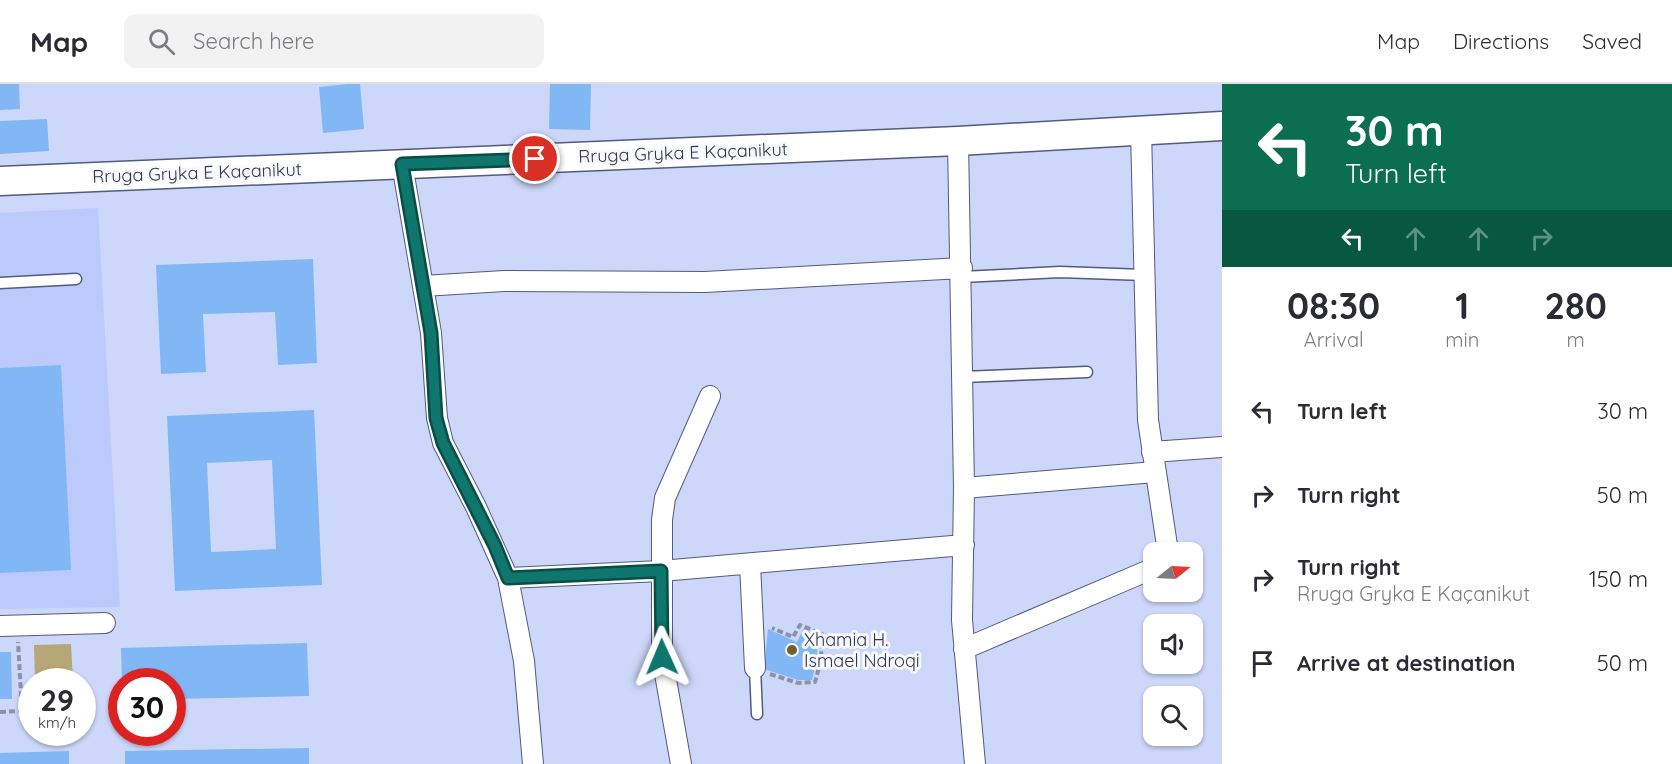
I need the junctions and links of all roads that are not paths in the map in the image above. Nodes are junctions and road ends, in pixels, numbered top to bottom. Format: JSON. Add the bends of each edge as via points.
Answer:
{"nodes":[{"id":1,"x":1222,"y":126,"type":"edge"},
{"id":2,"x":1141,"y":130,"type":"junction"},
{"id":3,"x":958,"y":141,"type":"junction"},
{"id":4,"x":402,"y":164,"type":"junction"},
{"id":5,"x":0,"y":181,"type":"edge"},
{"id":6,"x":962,"y":273,"type":"junction"},
{"id":7,"x":1144,"y":275,"type":"junction"},
{"id":8,"x":76,"y":279,"type":"dead end"},
{"id":9,"x":0,"y":283,"type":"edge"},
{"id":10,"x":423,"y":286,"type":"junction"},
{"id":11,"x":1087,"y":372,"type":"dead end"},
{"id":12,"x":963,"y":377,"type":"junction"},
{"id":13,"x":710,"y":396,"type":"dead end"},
{"id":14,"x":1222,"y":447,"type":"edge"},
{"id":15,"x":1153,"y":462,"type":"junction"},
{"id":16,"x":964,"y":488,"type":"junction"},
{"id":17,"x":1166,"y":542,"type":"edge"},
{"id":18,"x":964,"y":545,"type":"junction"},
{"id":19,"x":750,"y":564,"type":"junction"},
{"id":20,"x":661,"y":571,"type":"junction"},
{"id":21,"x":1143,"y":573,"type":"edge"},
{"id":22,"x":508,"y":578,"type":"junction"},
{"id":23,"x":105,"y":623,"type":"dead end"},
{"id":24,"x":9,"y":626,"type":"edge"},
{"id":25,"x":964,"y":649,"type":"junction"},
{"id":26,"x":754,"y":668,"type":"joint"},
{"id":27,"x":757,"y":714,"type":"dead end"},
{"id":28,"x":533,"y":764,"type":"edge"},
{"id":29,"x":681,"y":764,"type":"edge"},
{"id":30,"x":975,"y":764,"type":"edge"}],
"edges":[{"from":1,"to":2,"type":"street","name":"Rruga Gryka E Kaçanikut"},
{"from":2,"to":3,"type":"street","name":"Rruga Gryka E Kaçanikut"},
{"from":2,"to":7,"type":"street"},
{"from":3,"to":4,"type":"street","name":"Rruga Gryka E Kaçanikut"},
{"from":3,"to":6,"type":"street"},
{"from":4,"to":5,"type":"street","name":"Rruga Gryka E Kaçanikut"},
{"from":4,"to":10,"type":"street"},
{"from":6,"to":7,"type":"lane"},
{"from":6,"to":10,"type":"street","via":[[705,282],[504,281]]},
{"from":6,"to":12,"type":"street"},
{"from":7,"to":15,"type":"street"},
{"from":8,"to":9,"type":"lane"},
{"from":10,"to":22,"type":"street","via":[[431,333],[436,418],[443,443]]},
{"from":11,"to":12,"type":"lane"},
{"from":12,"to":16,"type":"street"},
{"from":13,"to":20,"type":"street","via":[[665,498]]},
{"from":14,"to":15,"type":"street"},
{"from":15,"to":16,"type":"street"},
{"from":15,"to":17,"type":"street"},
{"from":16,"to":18,"type":"street"},
{"from":18,"to":19,"type":"street"},
{"from":18,"to":25,"type":"street"},
{"from":19,"to":20,"type":"street"},
{"from":19,"to":26,"type":"street"},
{"from":20,"to":22,"type":"street"},
{"from":20,"to":29,"type":"street","via":[[662,657]]},
{"from":21,"to":25,"type":"street"},
{"from":22,"to":28,"type":"street","via":[[524,661]]},
{"from":23,"to":24,"type":"street"},
{"from":25,"to":30,"type":"street"},
{"from":26,"to":27,"type":"lane"}]}
